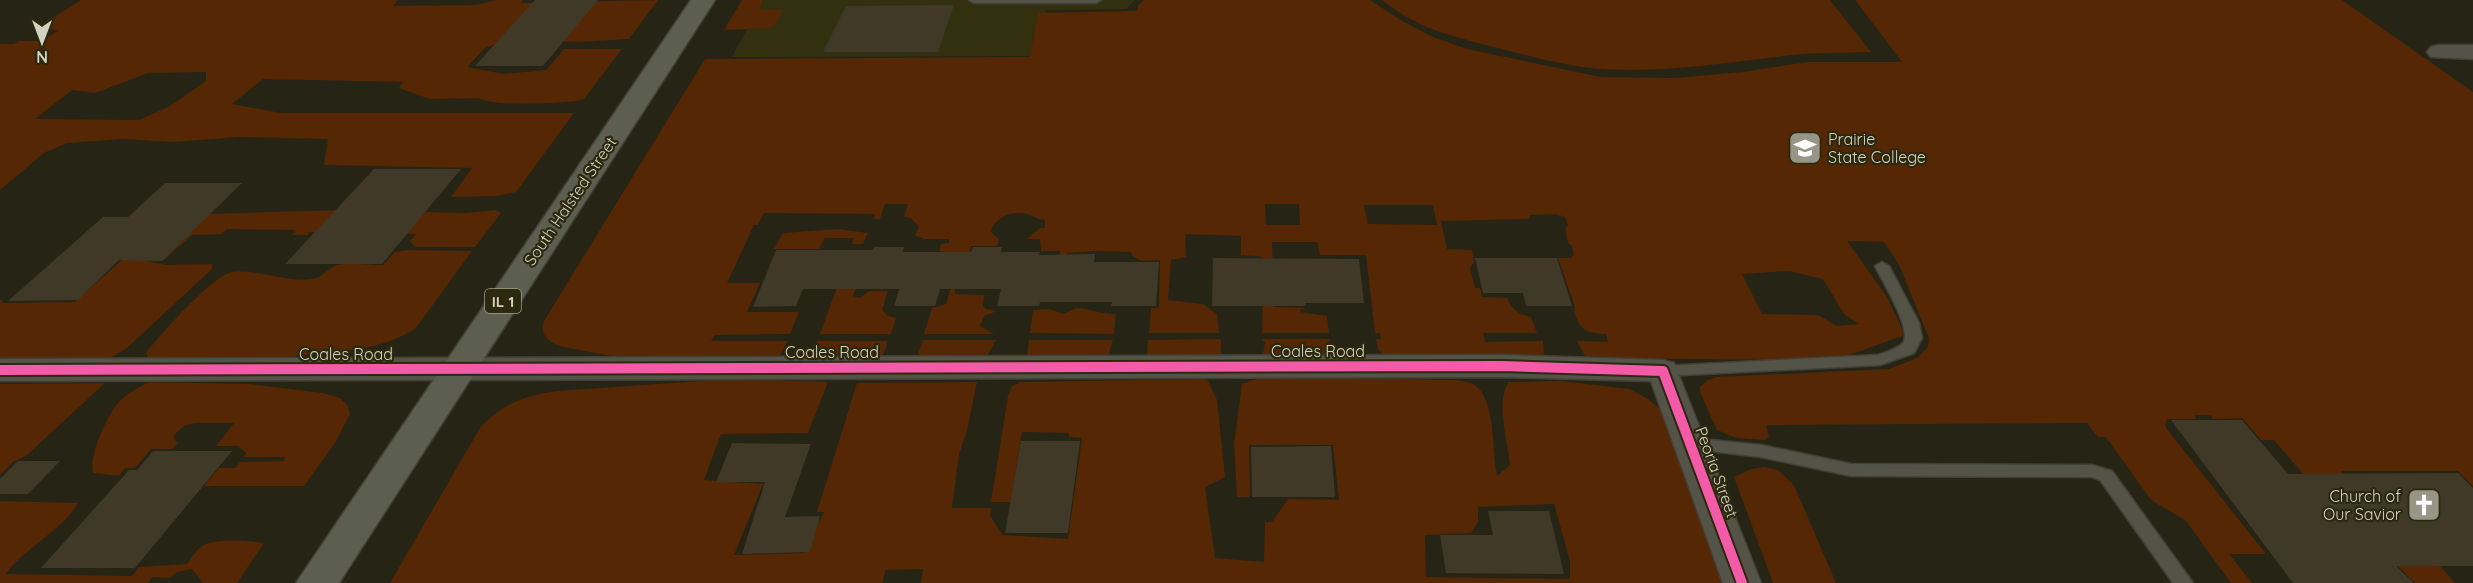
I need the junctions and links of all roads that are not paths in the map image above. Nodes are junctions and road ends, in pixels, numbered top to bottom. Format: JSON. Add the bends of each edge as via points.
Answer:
{"nodes":[{"id":1,"x":703,"y":0,"type":"edge"},
{"id":2,"x":974,"y":0,"type":"edge"},
{"id":3,"x":1096,"y":0,"type":"edge"},
{"id":4,"x":2439,"y":52,"type":"dead end"},
{"id":5,"x":2473,"y":52,"type":"edge"},
{"id":6,"x":1882,"y":266,"type":"dead end"},
{"id":7,"x":459,"y":368,"type":"junction"},
{"id":8,"x":0,"y":370,"type":"edge"},
{"id":9,"x":1664,"y":371,"type":"junction"},
{"id":10,"x":1691,"y":444,"type":"junction"},
{"id":11,"x":317,"y":583,"type":"edge"},
{"id":12,"x":1742,"y":583,"type":"edge"},
{"id":13,"x":2183,"y":583,"type":"edge"}],
"edges":[{"from":1,"to":7,"type":"main road","name":"South Halsted Street","number":"IL 1"},
{"from":2,"to":3,"type":"lane"},
{"from":4,"to":5,"type":"street"},
{"from":6,"to":9,"type":"lane","via":[[1911,323],[1914,338],[1908,349],[1869,361]]},
{"from":7,"to":8,"type":"street","name":"Coales Road"},
{"from":7,"to":9,"type":"street","name":"Coales Road","via":[[1502,366]]},
{"from":7,"to":11,"type":"main road","name":"South Halsted Street","number":"IL 1"},
{"from":9,"to":10,"type":"street","name":"Peoria Street"},
{"from":10,"to":12,"type":"street","name":"Peoria Street"},
{"from":10,"to":13,"type":"lane","via":[[1761,452],[1851,470],[2092,471],[2106,475]]}]}
